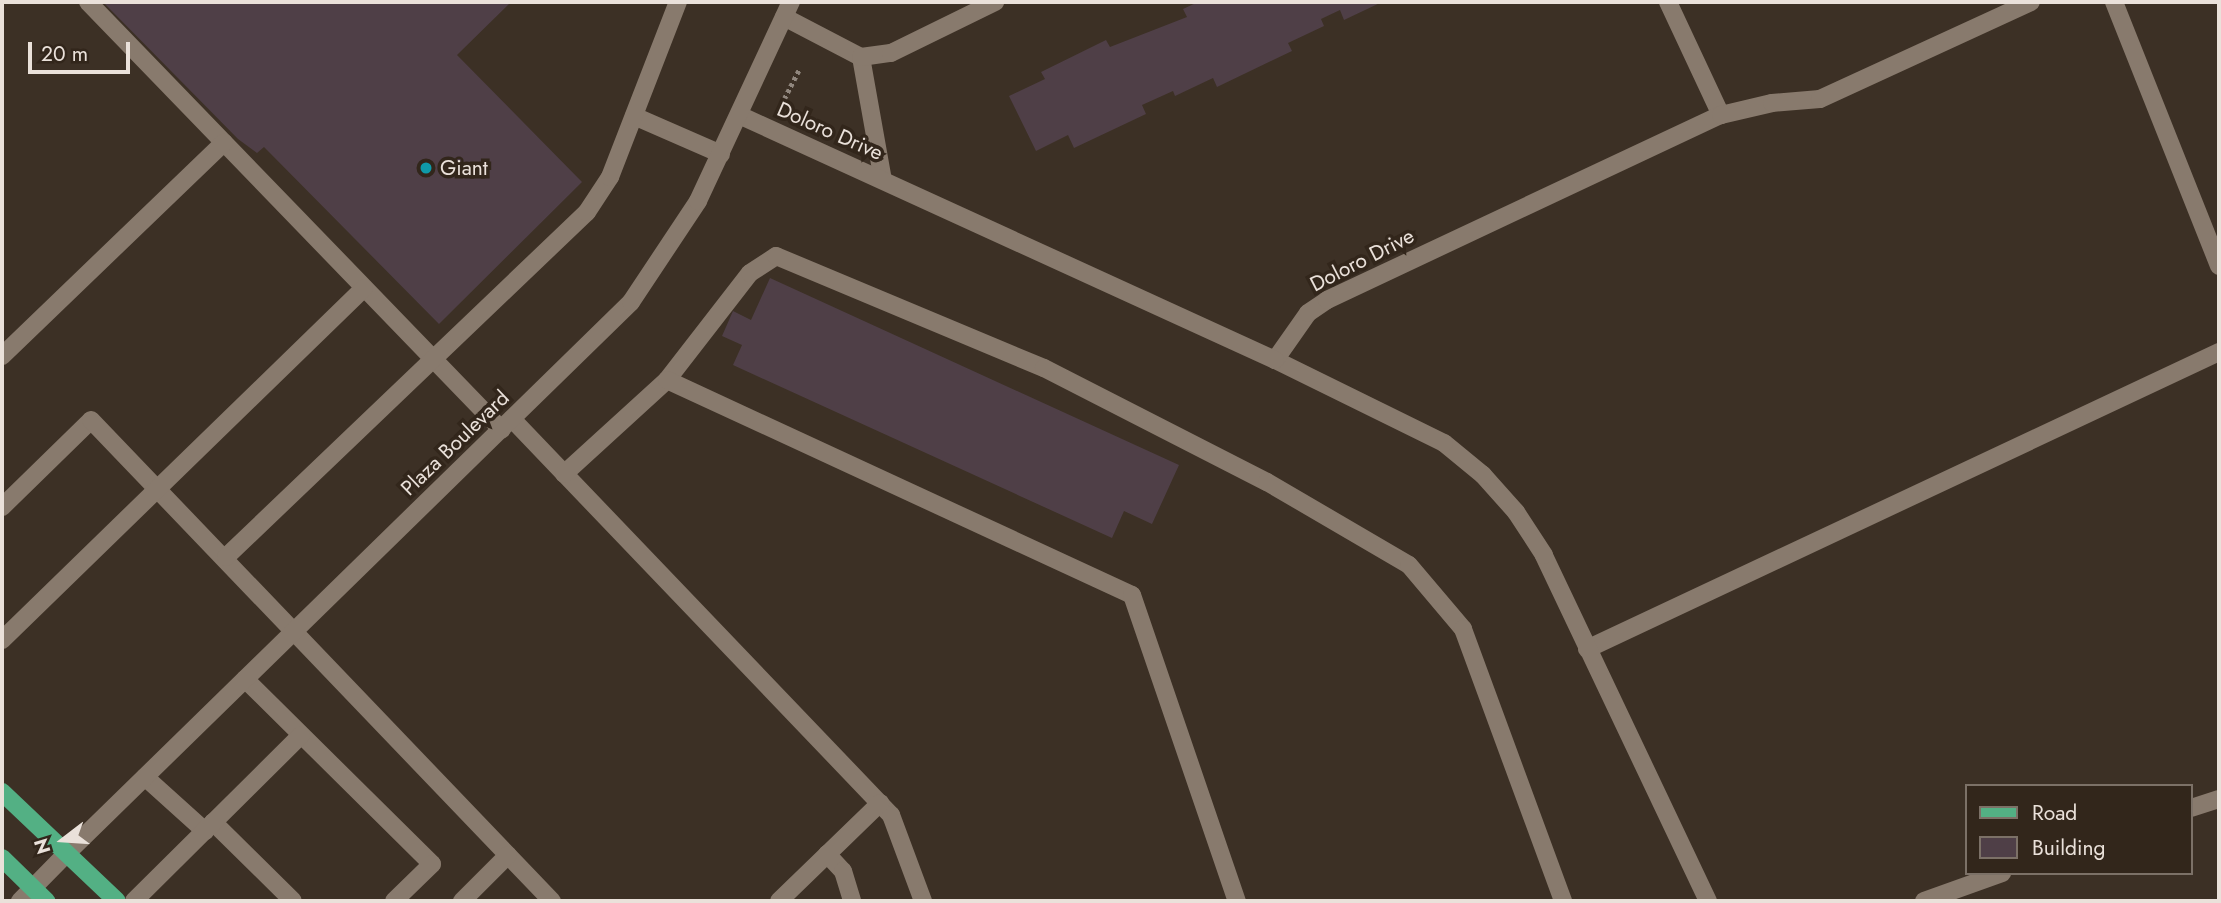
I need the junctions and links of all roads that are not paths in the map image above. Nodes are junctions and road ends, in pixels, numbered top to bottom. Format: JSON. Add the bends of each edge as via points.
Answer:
{"nodes":[{"id":1,"x":88,"y":2,"type":"edge"},
{"id":2,"x":678,"y":2,"type":"edge"},
{"id":3,"x":995,"y":2,"type":"edge"},
{"id":4,"x":1668,"y":2,"type":"edge"},
{"id":5,"x":2031,"y":2,"type":"edge"},
{"id":6,"x":2114,"y":2,"type":"edge"},
{"id":7,"x":787,"y":9,"type":"edge"},
{"id":8,"x":861,"y":57,"type":"junction"},
{"id":9,"x":739,"y":115,"type":"junction"},
{"id":10,"x":1721,"y":115,"type":"junction"},
{"id":11,"x":634,"y":116,"type":"junction"},
{"id":12,"x":224,"y":142,"type":"junction"},
{"id":13,"x":721,"y":154,"type":"junction"},
{"id":14,"x":883,"y":180,"type":"junction"},
{"id":15,"x":2219,"y":266,"type":"edge"},
{"id":16,"x":365,"y":288,"type":"junction"},
{"id":17,"x":2219,"y":352,"type":"edge"},
{"id":18,"x":2,"y":356,"type":"edge"},
{"id":19,"x":433,"y":359,"type":"junction"},
{"id":20,"x":1275,"y":360,"type":"junction"},
{"id":21,"x":667,"y":380,"type":"junction"},
{"id":22,"x":507,"y":424,"type":"junction"},
{"id":23,"x":564,"y":474,"type":"junction"},
{"id":24,"x":159,"y":489,"type":"junction"},
{"id":25,"x":2,"y":507,"type":"edge"},
{"id":26,"x":226,"y":557,"type":"junction"},
{"id":27,"x":296,"y":631,"type":"junction"},
{"id":28,"x":2,"y":639,"type":"edge"},
{"id":29,"x":1587,"y":649,"type":"junction"},
{"id":30,"x":244,"y":679,"type":"junction"},
{"id":31,"x":301,"y":734,"type":"junction"},
{"id":32,"x":145,"y":777,"type":"junction"},
{"id":33,"x":2,"y":792,"type":"edge"},
{"id":34,"x":2219,"y":799,"type":"edge"},
{"id":35,"x":880,"y":803,"type":"junction"},
{"id":36,"x":2193,"y":807,"type":"edge"},
{"id":37,"x":209,"y":827,"type":"junction"},
{"id":38,"x":66,"y":854,"type":"junction"},
{"id":39,"x":827,"y":854,"type":"junction"},
{"id":40,"x":508,"y":855,"type":"junction"},
{"id":41,"x":2,"y":858,"type":"edge"},
{"id":42,"x":1996,"y":875,"type":"edge"},
{"id":43,"x":33,"y":897,"type":"edge"},
{"id":44,"x":117,"y":901,"type":"edge"},
{"id":45,"x":134,"y":901,"type":"edge"},
{"id":46,"x":293,"y":901,"type":"edge"},
{"id":47,"x":394,"y":901,"type":"edge"},
{"id":48,"x":462,"y":901,"type":"edge"},
{"id":49,"x":552,"y":901,"type":"edge"},
{"id":50,"x":779,"y":901,"type":"edge"},
{"id":51,"x":852,"y":901,"type":"edge"},
{"id":52,"x":923,"y":901,"type":"edge"},
{"id":53,"x":1237,"y":901,"type":"edge"},
{"id":54,"x":1563,"y":901,"type":"edge"},
{"id":55,"x":1708,"y":901,"type":"edge"},
{"id":56,"x":1924,"y":901,"type":"edge"}],
"edges":[{"from":1,"to":12,"type":"street"},
{"from":2,"to":11,"type":"street"},
{"from":3,"to":8,"type":"street","via":[[891,52]]},
{"from":4,"to":10,"type":"street"},
{"from":5,"to":10,"type":"street","name":"Doloro Drive","via":[[1820,99],[1772,103]]},
{"from":6,"to":15,"type":"street"},
{"from":7,"to":8,"type":"street"},
{"from":7,"to":9,"type":"street","name":"Plaza Boulevard"},
{"from":8,"to":14,"type":"street"},
{"from":9,"to":13,"type":"street","name":"Plaza Boulevard"},
{"from":9,"to":14,"type":"street","name":"Doloro Drive"},
{"from":10,"to":20,"type":"street","name":"Doloro Drive","via":[[1327,300],[1308,313]]},
{"from":11,"to":13,"type":"street"},
{"from":11,"to":19,"type":"street","via":[[610,177],[587,212]]},
{"from":12,"to":16,"type":"street"},
{"from":12,"to":18,"type":"street"},
{"from":13,"to":22,"type":"street","name":"Plaza Boulevard","via":[[667,253],[631,302]]},
{"from":14,"to":20,"type":"street","name":"Doloro Drive"},
{"from":16,"to":19,"type":"street"},
{"from":16,"to":24,"type":"street"},
{"from":17,"to":29,"type":"street"},
{"from":19,"to":22,"type":"street"},
{"from":19,"to":26,"type":"street"},
{"from":20,"to":29,"type":"street","via":[[1415,425],[1483,475],[1517,512],[1544,555]]},
{"from":21,"to":23,"type":"street"},
{"from":21,"to":53,"type":"street","via":[[1132,595]]},
{"from":21,"to":54,"type":"street","via":[[750,273],[776,256],[1044,368],[1279,489],[1409,565],[1462,629]]},
{"from":22,"to":23,"type":"street"},
{"from":22,"to":27,"type":"street","name":"Plaza Boulevard"},
{"from":23,"to":35,"type":"street"},
{"from":24,"to":25,"type":"street","via":[[91,420]]},
{"from":24,"to":26,"type":"street"},
{"from":24,"to":28,"type":"street"},
{"from":26,"to":27,"type":"street"},
{"from":27,"to":30,"type":"street","name":"Plaza Boulevard"},
{"from":27,"to":40,"type":"street"},
{"from":29,"to":55,"type":"street"},
{"from":30,"to":31,"type":"street"},
{"from":30,"to":32,"type":"street","name":"Plaza Boulevard"},
{"from":31,"to":37,"type":"street"},
{"from":31,"to":47,"type":"street","via":[[432,864]]},
{"from":32,"to":37,"type":"street"},
{"from":32,"to":38,"type":"street","name":"Plaza Boulevard"},
{"from":33,"to":38,"type":"main road"},
{"from":34,"to":36,"type":"street"},
{"from":35,"to":39,"type":"street"},
{"from":35,"to":52,"type":"street","via":[[895,820]]},
{"from":37,"to":45,"type":"street"},
{"from":37,"to":46,"type":"street"},
{"from":38,"to":43,"type":"street","name":"Plaza Boulevard"},
{"from":38,"to":44,"type":"main road"},
{"from":39,"to":50,"type":"street"},
{"from":39,"to":51,"type":"street","via":[[843,871]]},
{"from":40,"to":48,"type":"street"},
{"from":40,"to":49,"type":"street"},
{"from":41,"to":43,"type":"main road"},
{"from":42,"to":56,"type":"street"}]}
